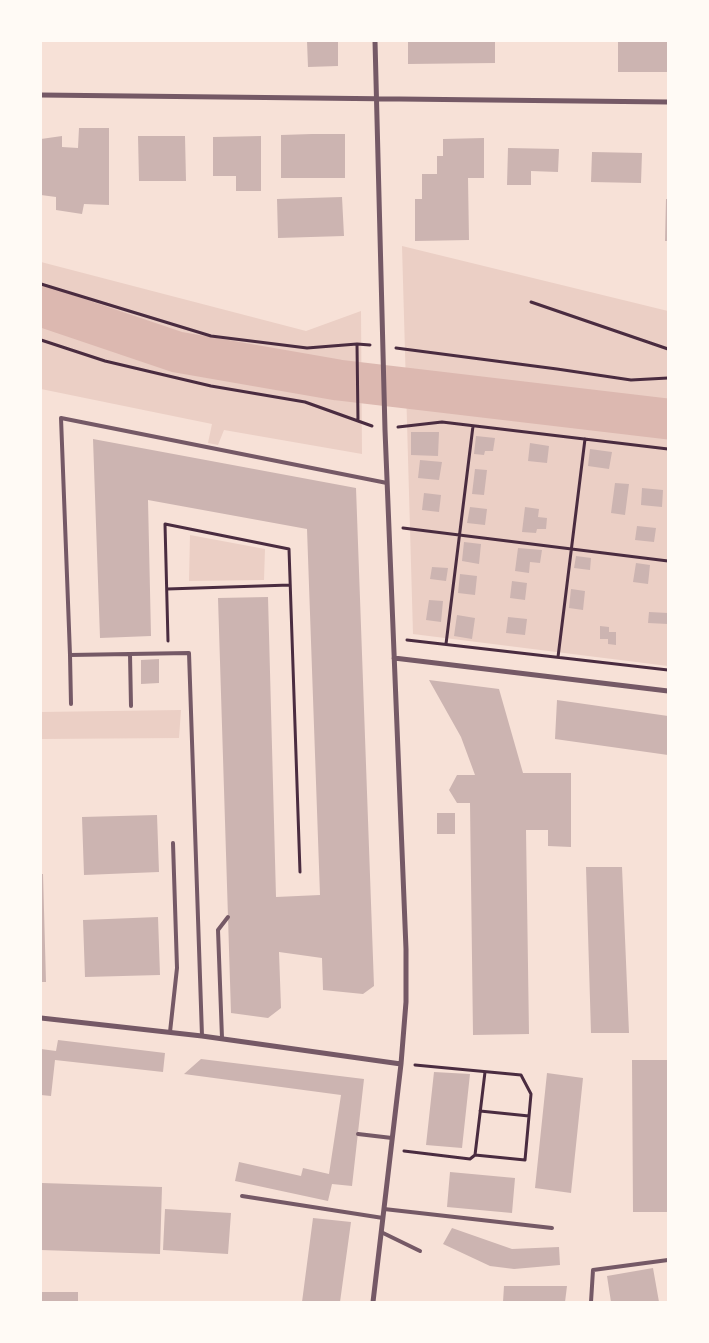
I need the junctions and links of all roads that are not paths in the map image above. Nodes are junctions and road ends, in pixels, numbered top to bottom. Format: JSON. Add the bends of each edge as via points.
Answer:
{"nodes":[{"id":1,"x":375,"y":41,"type":"edge"},
{"id":2,"x":41,"y":95,"type":"edge"},
{"id":3,"x":376,"y":98,"type":"junction"},
{"id":4,"x":668,"y":102,"type":"edge"},
{"id":5,"x":387,"y":483,"type":"junction"},
{"id":6,"x":130,"y":654,"type":"junction"},
{"id":7,"x":70,"y":655,"type":"junction"},
{"id":8,"x":394,"y":658,"type":"junction"},
{"id":9,"x":668,"y":691,"type":"edge"},
{"id":10,"x":71,"y":704,"type":"dead end"},
{"id":11,"x":130,"y":706,"type":"dead end"},
{"id":12,"x":173,"y":843,"type":"dead end"},
{"id":13,"x":228,"y":917,"type":"dead end"},
{"id":14,"x":41,"y":1018,"type":"edge"},
{"id":15,"x":170,"y":1032,"type":"junction"},
{"id":16,"x":202,"y":1036,"type":"junction"},
{"id":17,"x":222,"y":1038,"type":"junction"},
{"id":18,"x":401,"y":1064,"type":"junction"},
{"id":19,"x":358,"y":1134,"type":"dead end"},
{"id":20,"x":392,"y":1138,"type":"junction"},
{"id":21,"x":242,"y":1196,"type":"dead end"},
{"id":22,"x":384,"y":1209,"type":"junction"},
{"id":23,"x":383,"y":1218,"type":"junction"},
{"id":24,"x":552,"y":1228,"type":"dead end"},
{"id":25,"x":381,"y":1232,"type":"junction"},
{"id":26,"x":420,"y":1251,"type":"dead end"},
{"id":27,"x":668,"y":1260,"type":"edge"},
{"id":28,"x":373,"y":1302,"type":"edge"},
{"id":29,"x":591,"y":1302,"type":"edge"}],
"edges":[{"from":1,"to":3,"type":"street"},
{"from":2,"to":3,"type":"street"},
{"from":3,"to":4,"type":"street"},
{"from":3,"to":5,"type":"street"},
{"from":5,"to":7,"type":"lane","via":[[61,418]]},
{"from":5,"to":8,"type":"street"},
{"from":6,"to":7,"type":"lane"},
{"from":6,"to":11,"type":"lane"},
{"from":6,"to":16,"type":"lane","via":[[189,653]]},
{"from":7,"to":10,"type":"lane"},
{"from":8,"to":9,"type":"street"},
{"from":8,"to":18,"type":"street","via":[[406,949]]},
{"from":12,"to":15,"type":"lane","via":[[177,968]]},
{"from":13,"to":17,"type":"lane","via":[[218,930]]},
{"from":14,"to":15,"type":"street"},
{"from":15,"to":16,"type":"street"},
{"from":16,"to":17,"type":"street"},
{"from":17,"to":18,"type":"street"},
{"from":18,"to":20,"type":"street"},
{"from":19,"to":20,"type":"lane"},
{"from":20,"to":22,"type":"street"},
{"from":21,"to":23,"type":"lane"},
{"from":22,"to":23,"type":"street"},
{"from":22,"to":24,"type":"lane"},
{"from":23,"to":25,"type":"street"},
{"from":25,"to":26,"type":"lane"},
{"from":25,"to":28,"type":"street"},
{"from":27,"to":29,"type":"lane","via":[[593,1270]]}]}
